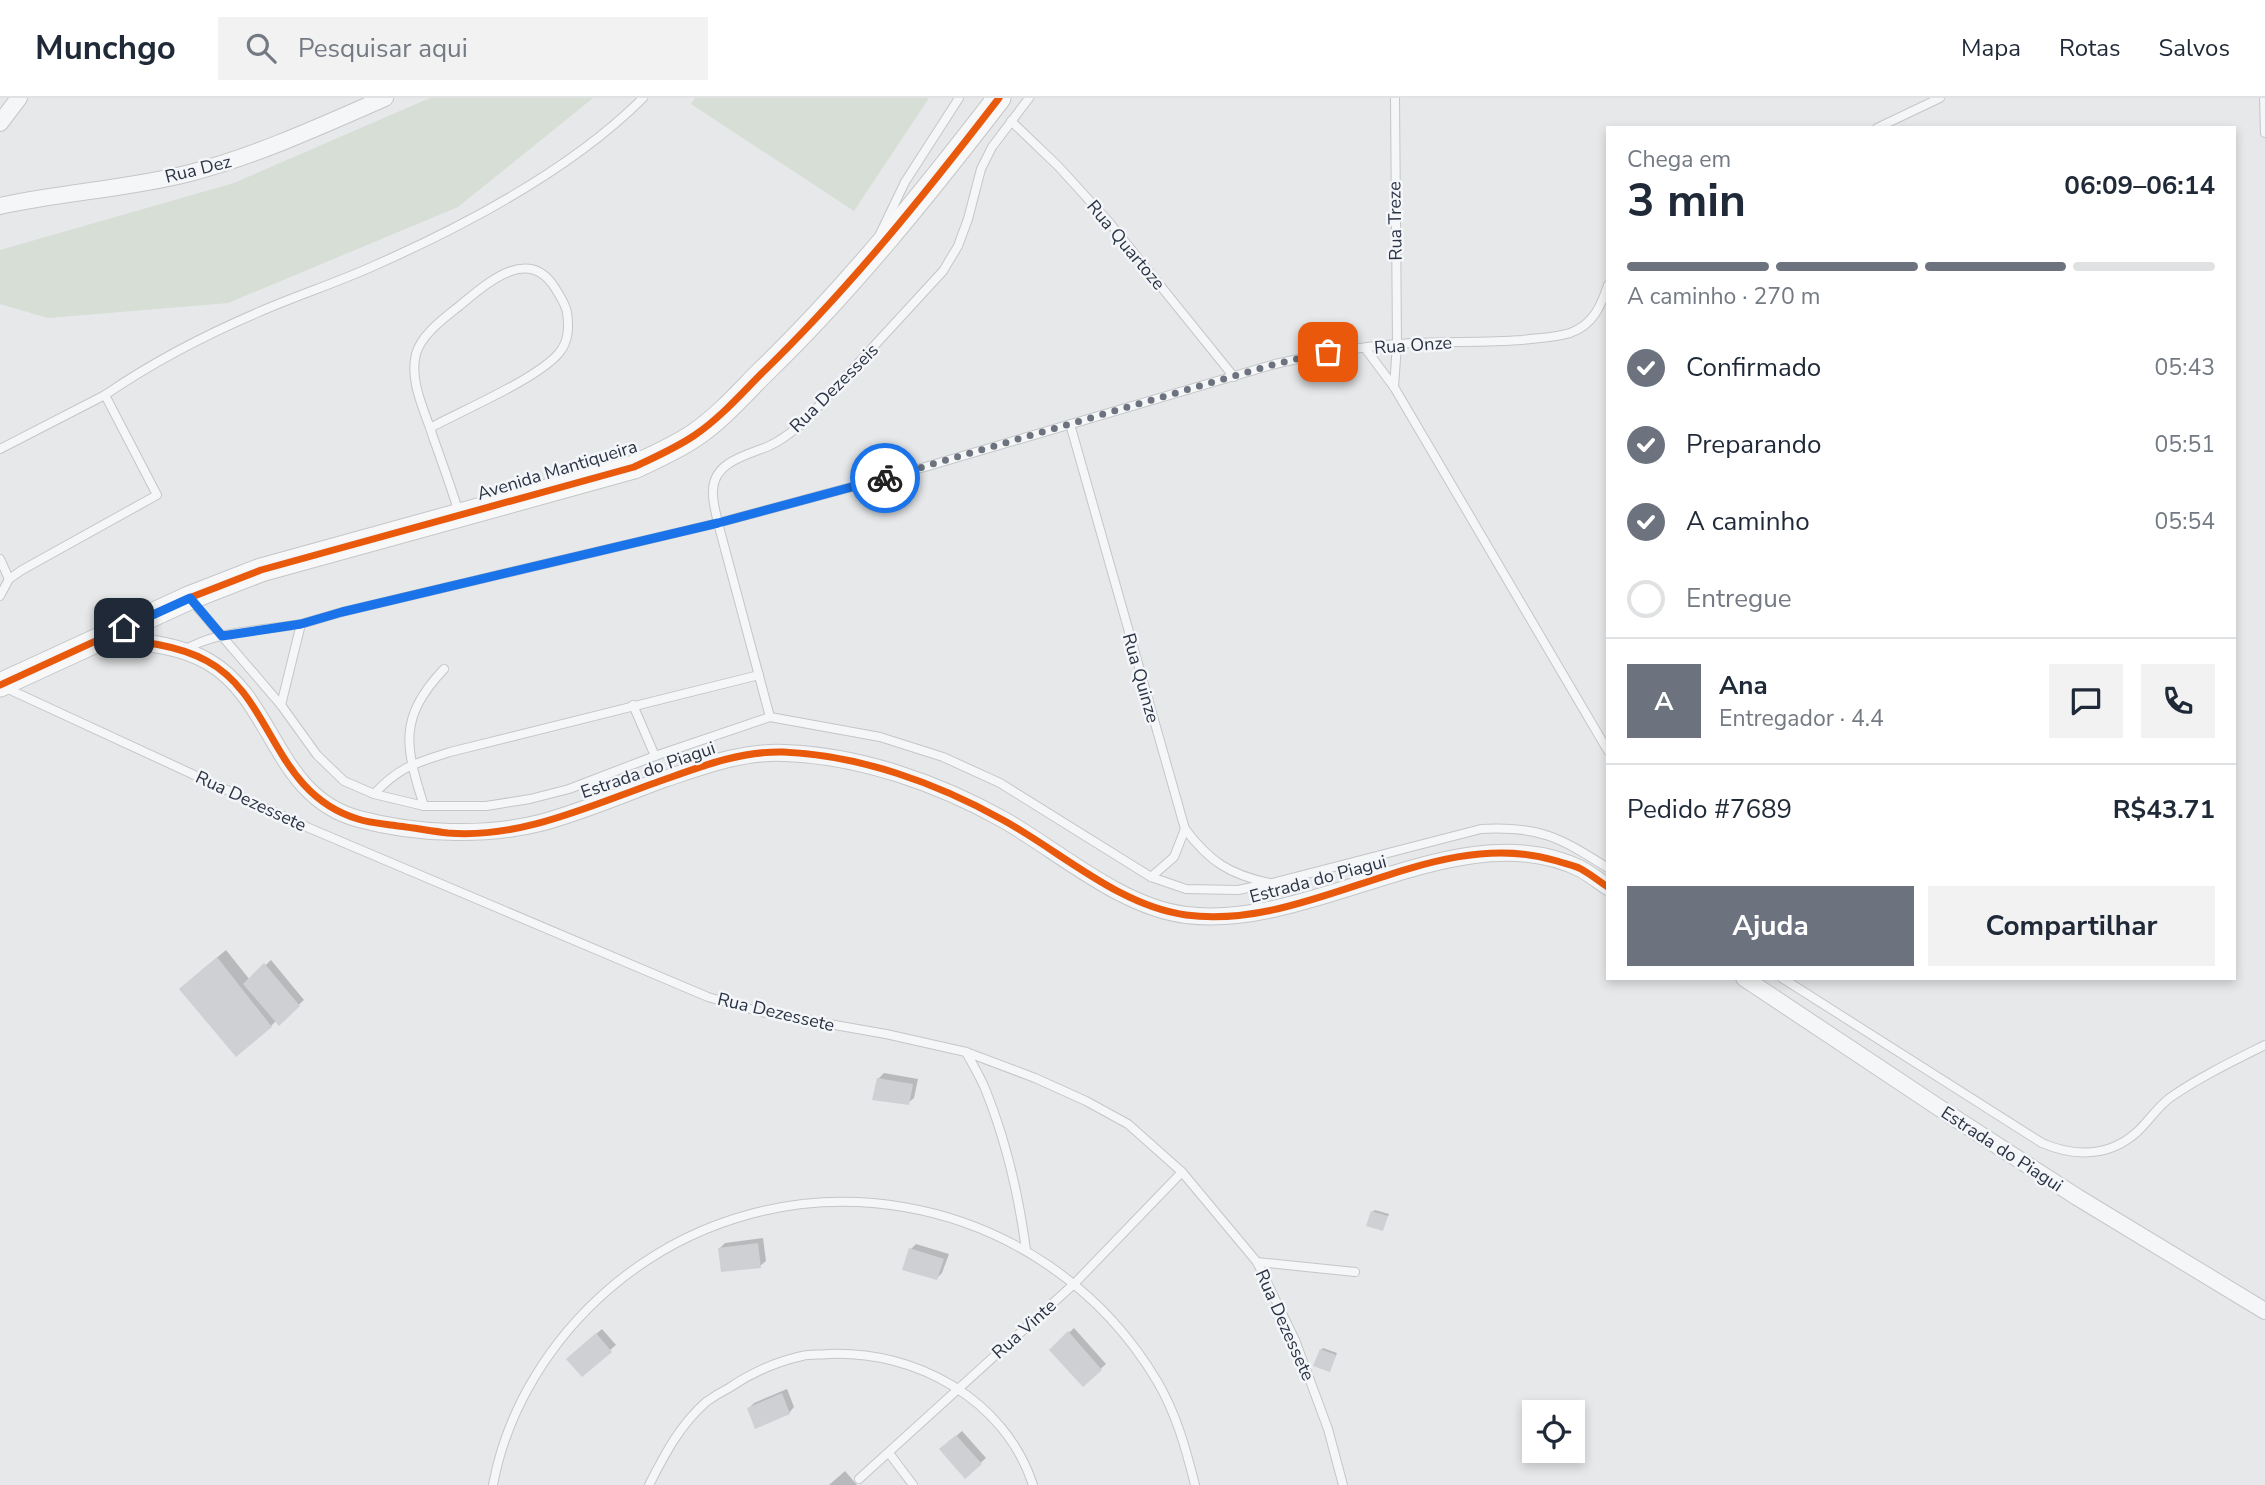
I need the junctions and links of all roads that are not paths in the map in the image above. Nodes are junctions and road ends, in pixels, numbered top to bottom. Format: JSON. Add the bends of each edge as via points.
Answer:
{"nodes":[{"id":1,"x":19,"y":98,"type":"edge"},
{"id":2,"x":385,"y":98,"type":"edge"},
{"id":3,"x":643,"y":98,"type":"edge"},
{"id":4,"x":959,"y":98,"type":"edge"},
{"id":5,"x":999,"y":98,"type":"edge"},
{"id":6,"x":1029,"y":98,"type":"edge"},
{"id":7,"x":1395,"y":98,"type":"edge"},
{"id":8,"x":1938,"y":98,"type":"edge"},
{"id":9,"x":2264,"y":98,"type":"edge"},
{"id":10,"x":1011,"y":121,"type":"junction"},
{"id":11,"x":0,"y":123,"type":"edge"},
{"id":12,"x":1881,"y":126,"type":"edge"},
{"id":13,"x":2265,"y":133,"type":"edge"},
{"id":14,"x":0,"y":206,"type":"edge"},
{"id":15,"x":872,"y":256,"type":"junction"},
{"id":16,"x":1606,"y":291,"type":"edge"},
{"id":17,"x":1397,"y":344,"type":"junction"},
{"id":18,"x":1365,"y":348,"type":"junction"},
{"id":19,"x":1234,"y":377,"type":"junction"},
{"id":20,"x":1394,"y":387,"type":"junction"},
{"id":21,"x":105,"y":395,"type":"junction"},
{"id":22,"x":1070,"y":424,"type":"junction"},
{"id":23,"x":430,"y":428,"type":"junction"},
{"id":24,"x":0,"y":449,"type":"edge"},
{"id":25,"x":460,"y":516,"type":"junction"},
{"id":26,"x":718,"y":523,"type":"junction"},
{"id":27,"x":0,"y":559,"type":"edge"},
{"id":28,"x":9,"y":579,"type":"junction"},
{"id":29,"x":0,"y":596,"type":"edge"},
{"id":30,"x":190,"y":598,"type":"junction"},
{"id":31,"x":301,"y":624,"type":"junction"},
{"id":32,"x":222,"y":636,"type":"junction"},
{"id":33,"x":103,"y":638,"type":"junction"},
{"id":34,"x":182,"y":652,"type":"junction"},
{"id":35,"x":443,"y":669,"type":"dead end"},
{"id":36,"x":759,"y":675,"type":"junction"},
{"id":37,"x":0,"y":685,"type":"edge"},
{"id":38,"x":281,"y":705,"type":"junction"},
{"id":39,"x":632,"y":705,"type":"junction"},
{"id":40,"x":770,"y":717,"type":"junction"},
{"id":41,"x":1606,"y":748,"type":"edge"},
{"id":42,"x":654,"y":756,"type":"junction"},
{"id":43,"x":411,"y":765,"type":"junction"},
{"id":44,"x":374,"y":794,"type":"junction"},
{"id":45,"x":424,"y":806,"type":"junction"},
{"id":46,"x":1185,"y":830,"type":"junction"},
{"id":47,"x":1606,"y":867,"type":"edge"},
{"id":48,"x":1152,"y":877,"type":"junction"},
{"id":49,"x":1272,"y":883,"type":"junction"},
{"id":50,"x":1606,"y":886,"type":"edge"},
{"id":51,"x":1747,"y":980,"type":"edge"},
{"id":52,"x":1786,"y":980,"type":"edge"},
{"id":53,"x":2265,"y":1045,"type":"edge"},
{"id":54,"x":966,"y":1052,"type":"junction"},
{"id":55,"x":1182,"y":1172,"type":"junction"},
{"id":56,"x":1026,"y":1250,"type":"junction"},
{"id":57,"x":1257,"y":1262,"type":"junction"},
{"id":58,"x":1355,"y":1272,"type":"dead end"},
{"id":59,"x":1075,"y":1283,"type":"junction"},
{"id":60,"x":2265,"y":1311,"type":"edge"},
{"id":61,"x":958,"y":1388,"type":"junction"},
{"id":62,"x":889,"y":1453,"type":"junction"},
{"id":63,"x":859,"y":1479,"type":"dead end"},
{"id":64,"x":493,"y":1485,"type":"edge"},
{"id":65,"x":649,"y":1485,"type":"edge"},
{"id":66,"x":914,"y":1485,"type":"edge"},
{"id":67,"x":1033,"y":1485,"type":"edge"},
{"id":68,"x":1195,"y":1485,"type":"edge"},
{"id":69,"x":1343,"y":1485,"type":"edge"}],
"edges":[{"from":1,"to":11,"type":"street"},
{"from":2,"to":14,"type":"street","name":"Rua Dez","via":[[234,161],[187,174]]},
{"from":3,"to":21,"type":"lane","via":[[618,123],[563,163],[465,222],[258,312],[169,355]]},
{"from":4,"to":15,"type":"lane","via":[[905,182]]},
{"from":5,"to":15,"type":"street","name":"Avenida Mantiqueira"},
{"from":6,"to":10,"type":"lane","name":"Rua Dezesseis"},
{"from":7,"to":17,"type":"lane","name":"Rua Treze"},
{"from":8,"to":12,"type":"lane"},
{"from":9,"to":13,"type":"lane"},
{"from":10,"to":19,"type":"lane","name":"Rua Quartoze","via":[[1109,222]]},
{"from":10,"to":26,"type":"lane","name":"Rua Dezesseis","via":[[981,169],[958,246],[943,271],[805,421],[789,435],[726,465],[712,490]]},
{"from":15,"to":25,"type":"street","name":"Avenida Mantiqueira","via":[[790,346],[698,433],[634,467]]},
{"from":16,"to":17,"type":"lane","name":"Rua Onze","via":[[1599,310],[1571,333],[1524,340]]},
{"from":17,"to":18,"type":"lane","name":"Rua Onze"},
{"from":17,"to":20,"type":"lane","name":"Rua Treze"},
{"from":18,"to":19,"type":"lane","name":"Rua Onze","via":[[1328,352]]},
{"from":18,"to":20,"type":"lane"},
{"from":19,"to":22,"type":"lane","name":"Rua Onze"},
{"from":20,"to":41,"type":"lane"},
{"from":21,"to":24,"type":"lane"},
{"from":21,"to":28,"type":"lane","via":[[156,495]]},
{"from":22,"to":26,"type":"lane","name":"Rua Onze"},
{"from":22,"to":46,"type":"lane","name":"Rua Quinze"},
{"from":23,"to":23,"type":"lane","via":[[414,372],[416,352],[426,336],[485,284],[507,272],[539,271],[565,304],[568,337],[561,351],[544,367]]},
{"from":23,"to":25,"type":"lane"},
{"from":25,"to":30,"type":"street","name":"Avenida Mantiqueira","via":[[261,570]]},
{"from":26,"to":31,"type":"lane","name":"Rua Onze"},
{"from":26,"to":36,"type":"lane","name":"Rua Dezesseis"},
{"from":27,"to":28,"type":"lane"},
{"from":28,"to":29,"type":"lane"},
{"from":30,"to":32,"type":"lane"},
{"from":30,"to":33,"type":"street","name":"Avenida Mantiqueira"},
{"from":31,"to":32,"type":"lane","name":"Rua Onze"},
{"from":31,"to":38,"type":"lane"},
{"from":32,"to":34,"type":"lane","name":"Rua Onze","via":[[198,641]]},
{"from":32,"to":38,"type":"lane"},
{"from":33,"to":34,"type":"street","name":"Estrada do Piagui"},
{"from":33,"to":37,"type":"street","name":"Avenida Mantiqueira"},
{"from":34,"to":50,"type":"street","name":"Estrada do Piagui","via":[[206,660],[228,675],[306,789],[328,807],[358,819],[451,833],[497,831],[584,810],[740,755],[778,752],[824,755],[944,791],[1003,820],[1140,902],[1182,915],[1223,918],[1268,912],[1462,856],[1501,852],[1537,855],[1580,868]]},
{"from":35,"to":43,"type":"lane","via":[[413,711],[408,735]]},
{"from":36,"to":39,"type":"lane"},
{"from":36,"to":40,"type":"lane","name":"Rua Dezesseis"},
{"from":37,"to":54,"type":"lane","name":"Rua Dezessete","via":[[309,828],[708,997],[761,1012]]},
{"from":38,"to":44,"type":"lane","via":[[317,755],[344,781]]},
{"from":39,"to":42,"type":"lane"},
{"from":39,"to":43,"type":"lane"},
{"from":40,"to":42,"type":"lane"},
{"from":40,"to":48,"type":"lane","via":[[880,737],[943,757],[1000,783]]},
{"from":42,"to":45,"type":"lane","via":[[530,799],[486,806]]},
{"from":43,"to":44,"type":"lane","via":[[390,776]]},
{"from":43,"to":45,"type":"lane"},
{"from":44,"to":45,"type":"lane"},
{"from":46,"to":48,"type":"lane","via":[[1174,857]]},
{"from":46,"to":49,"type":"lane","name":"Rua Quinze","via":[[1226,870]]},
{"from":47,"to":49,"type":"lane","via":[[1544,832],[1515,827],[1481,829]]},
{"from":48,"to":49,"type":"lane","via":[[1186,889],[1211,891]]},
{"from":51,"to":60,"type":"street","name":"Estrada do Piagui","via":[[1947,1114]]},
{"from":52,"to":53,"type":"lane","via":[[2062,1151],[2085,1154],[2122,1143],[2168,1099]]},
{"from":54,"to":55,"type":"lane","name":"Rua Dezessete","via":[[1035,1078],[1128,1124]]},
{"from":54,"to":56,"type":"lane","via":[[998,1125]]},
{"from":55,"to":57,"type":"lane","name":"Rua Dezessete"},
{"from":55,"to":59,"type":"lane","name":"Rua Vinte"},
{"from":56,"to":59,"type":"lane"},
{"from":56,"to":64,"type":"lane","via":[[961,1220],[915,1208],[855,1201],[796,1204],[738,1217],[682,1239],[631,1270],[586,1309],[548,1355],[518,1406]]},
{"from":57,"to":58,"type":"lane"},
{"from":57,"to":69,"type":"lane","name":"Rua Dezessete","via":[[1295,1340]]},
{"from":59,"to":61,"type":"lane","name":"Rua Vinte"},
{"from":59,"to":68,"type":"lane","via":[[1121,1329],[1158,1382],[1184,1441]]},
{"from":61,"to":62,"type":"lane","name":"Rua Vinte"},
{"from":61,"to":65,"type":"lane","via":[[910,1364],[857,1353],[803,1356],[752,1373],[707,1402],[671,1442]]},
{"from":61,"to":67,"type":"lane","via":[[999,1424]]},
{"from":62,"to":63,"type":"lane","name":"Rua Vinte"},
{"from":62,"to":66,"type":"lane"}]}
